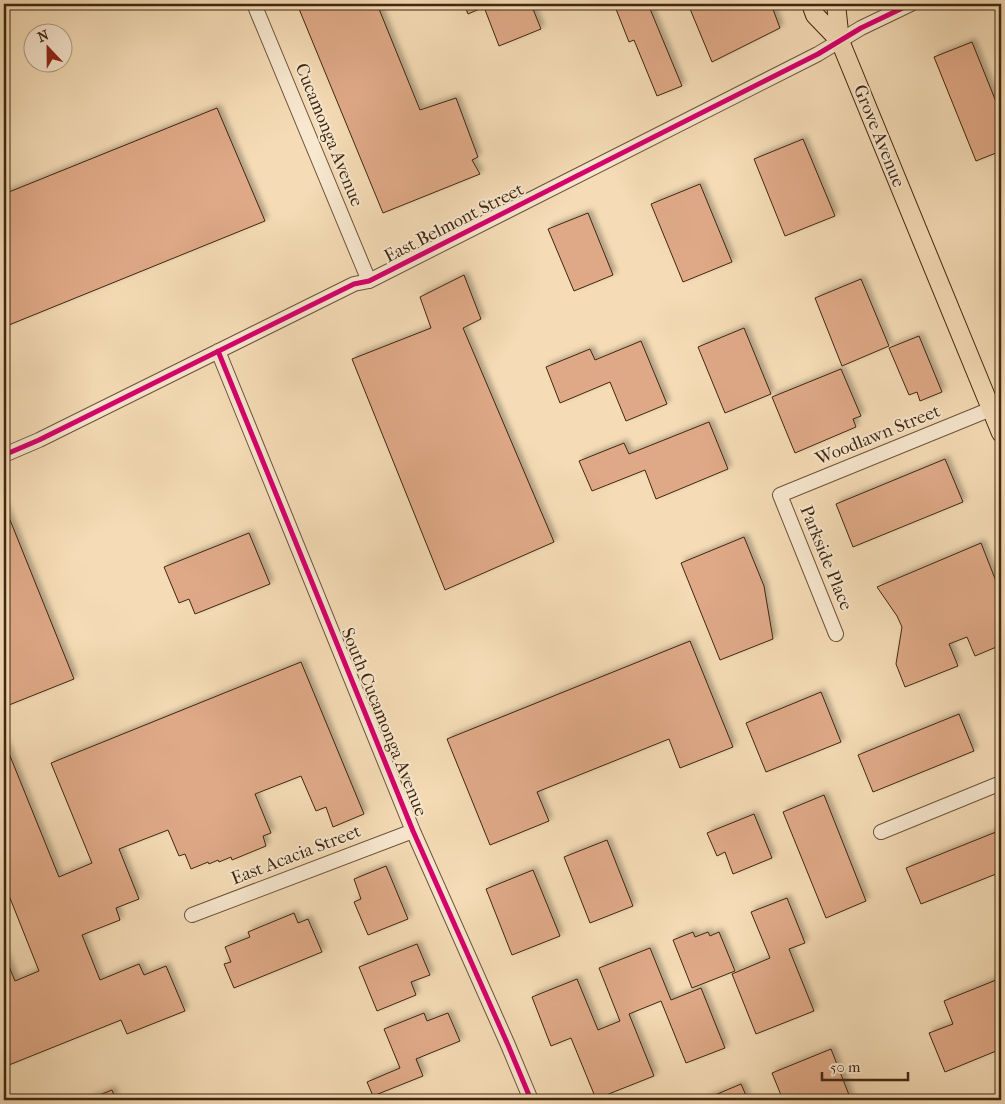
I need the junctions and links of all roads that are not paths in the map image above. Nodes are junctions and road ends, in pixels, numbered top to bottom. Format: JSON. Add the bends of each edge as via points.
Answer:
{"nodes":[{"id":1,"x":254,"y":4,"type":"edge"},
{"id":2,"x":811,"y":4,"type":"edge"},
{"id":3,"x":836,"y":4,"type":"edge"},
{"id":4,"x":911,"y":4,"type":"edge"},
{"id":5,"x":840,"y":41,"type":"junction"},
{"id":6,"x":368,"y":281,"type":"junction"},
{"id":7,"x":218,"y":351,"type":"junction"},
{"id":8,"x":991,"y":409,"type":"junction"},
{"id":9,"x":1001,"y":434,"type":"edge"},
{"id":10,"x":4,"y":455,"type":"edge"},
{"id":11,"x":780,"y":496,"type":"joint"},
{"id":12,"x":836,"y":634,"type":"dead end"},
{"id":13,"x":1001,"y":783,"type":"edge"},
{"id":14,"x":413,"y":831,"type":"junction"},
{"id":15,"x":881,"y":832,"type":"dead end"},
{"id":16,"x":192,"y":915,"type":"dead end"},
{"id":17,"x":531,"y":1100,"type":"edge"}],
"edges":[{"from":1,"to":6,"type":"street","name":"Cucamonga Avenue"},
{"from":2,"to":5,"type":"main road","name":"Grove Avenue","via":[[815,15]]},
{"from":3,"to":5,"type":"main road","name":"Grove Avenue"},
{"from":4,"to":5,"type":"street","name":"East Belmont Street"},
{"from":5,"to":6,"type":"street","name":"East Belmont Street"},
{"from":5,"to":8,"type":"main road","name":"Grove Avenue"},
{"from":6,"to":7,"type":"street","name":"East Belmont Street","via":[[354,284]]},
{"from":7,"to":10,"type":"street","name":"East Belmont Street"},
{"from":7,"to":14,"type":"street","name":"South Cucamonga Avenue"},
{"from":8,"to":9,"type":"main road","name":"Grove Avenue"},
{"from":8,"to":11,"type":"street","name":"Woodlawn Street"},
{"from":11,"to":12,"type":"street","name":"Parkside Place"},
{"from":13,"to":15,"type":"street"},
{"from":14,"to":16,"type":"street","name":"East Acacia Street"},
{"from":14,"to":17,"type":"street","name":"South Cucamonga Avenue"}]}
